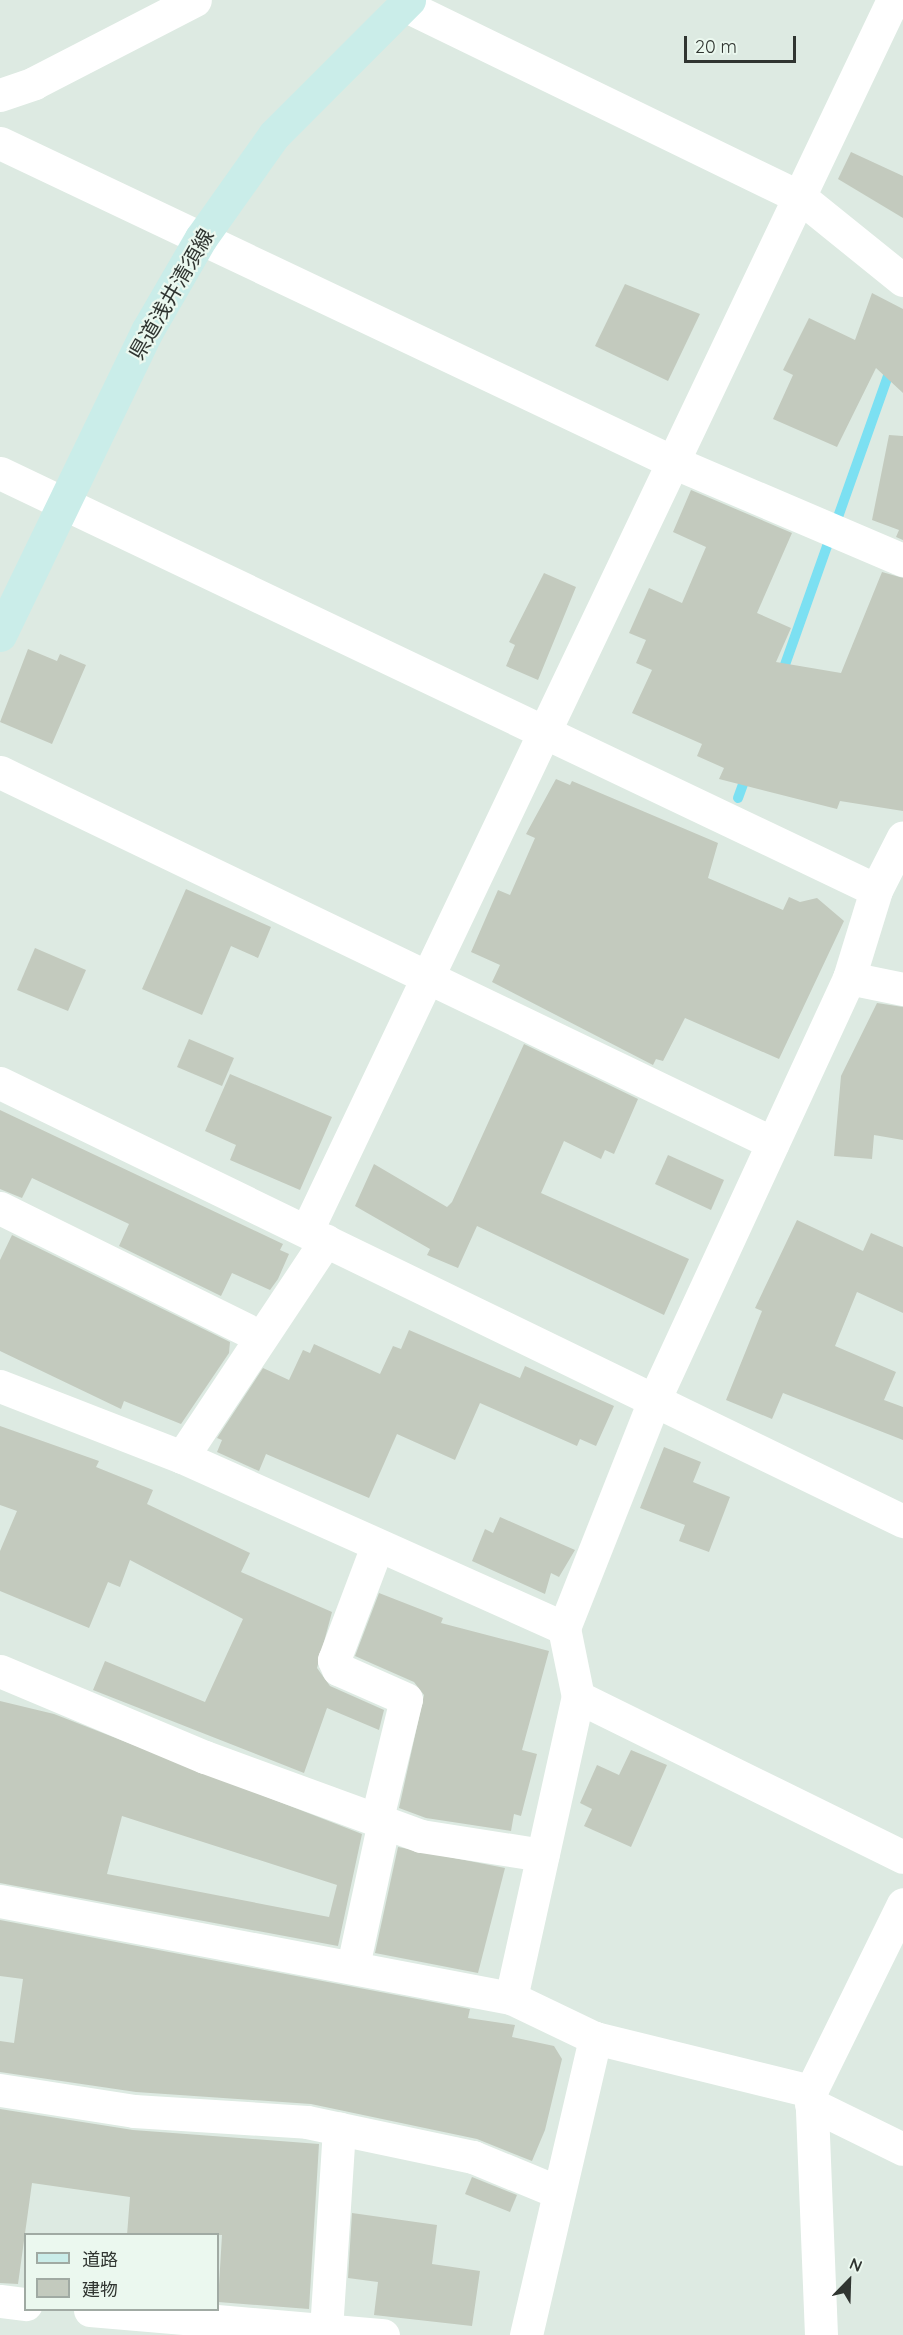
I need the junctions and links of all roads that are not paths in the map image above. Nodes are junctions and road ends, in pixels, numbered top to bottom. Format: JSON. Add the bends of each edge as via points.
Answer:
{"nodes":[{"id":1,"x":195,"y":0,"type":"edge"},
{"id":2,"x":893,"y":0,"type":"edge"},
{"id":3,"x":406,"y":2,"type":"edge"},
{"id":4,"x":0,"y":95,"type":"edge"},
{"id":5,"x":0,"y":143,"type":"edge"},
{"id":6,"x":800,"y":196,"type":"junction"},
{"id":7,"x":201,"y":238,"type":"junction"},
{"id":8,"x":903,"y":280,"type":"edge"},
{"id":9,"x":673,"y":462,"type":"junction"},
{"id":10,"x":0,"y":473,"type":"edge"},
{"id":11,"x":64,"y":504,"type":"junction"},
{"id":12,"x":903,"y":560,"type":"edge"},
{"id":13,"x":0,"y":635,"type":"edge"},
{"id":14,"x":544,"y":732,"type":"junction"},
{"id":15,"x":0,"y":772,"type":"edge"},
{"id":16,"x":903,"y":837,"type":"edge"},
{"id":17,"x":876,"y":890,"type":"junction"},
{"id":18,"x":428,"y":977,"type":"junction"},
{"id":19,"x":849,"y":978,"type":"junction"},
{"id":20,"x":903,"y":989,"type":"edge"},
{"id":21,"x":0,"y":1083,"type":"edge"},
{"id":22,"x":773,"y":1143,"type":"junction"},
{"id":23,"x":0,"y":1208,"type":"edge"},
{"id":24,"x":316,"y":1235,"type":"junction"},
{"id":25,"x":261,"y":1337,"type":"junction"},
{"id":26,"x":0,"y":1386,"type":"edge"},
{"id":27,"x":655,"y":1398,"type":"junction"},
{"id":28,"x":182,"y":1456,"type":"junction"},
{"id":29,"x":903,"y":1521,"type":"edge"},
{"id":30,"x":377,"y":1546,"type":"junction"},
{"id":31,"x":564,"y":1628,"type":"junction"},
{"id":32,"x":0,"y":1671,"type":"edge"},
{"id":33,"x":578,"y":1697,"type":"junction"},
{"id":34,"x":380,"y":1820,"type":"junction"},
{"id":35,"x":543,"y":1855,"type":"junction"},
{"id":36,"x":903,"y":1857,"type":"edge"},
{"id":37,"x":0,"y":1901,"type":"edge"},
{"id":38,"x":903,"y":1904,"type":"edge"},
{"id":39,"x":353,"y":1966,"type":"junction"},
{"id":40,"x":511,"y":1998,"type":"junction"},
{"id":41,"x":595,"y":2038,"type":"junction"},
{"id":42,"x":0,"y":2090,"type":"edge"},
{"id":43,"x":811,"y":2098,"type":"junction"},
{"id":44,"x":339,"y":2128,"type":"junction"},
{"id":45,"x":903,"y":2149,"type":"edge"},
{"id":46,"x":558,"y":2192,"type":"junction"},
{"id":47,"x":0,"y":2301,"type":"edge"},
{"id":48,"x":24,"y":2304,"type":"edge"},
{"id":49,"x":97,"y":2311,"type":"edge"},
{"id":50,"x":209,"y":2328,"type":"edge"},
{"id":51,"x":326,"y":2330,"type":"junction"},
{"id":52,"x":383,"y":2335,"type":"edge"},
{"id":53,"x":526,"y":2335,"type":"edge"},
{"id":54,"x":821,"y":2335,"type":"edge"}],
"edges":[{"from":1,"to":4,"type":"street","via":[[45,78]]},
{"from":2,"to":6,"type":"street"},
{"from":3,"to":6,"type":"street"},
{"from":3,"to":7,"type":"main road","name":"県道浅井清須線","via":[[274,135]]},
{"from":5,"to":7,"type":"street"},
{"from":6,"to":8,"type":"street"},
{"from":6,"to":9,"type":"street"},
{"from":7,"to":9,"type":"street"},
{"from":7,"to":11,"type":"main road","name":"県道浅井清須線","via":[[147,331]]},
{"from":9,"to":12,"type":"street"},
{"from":9,"to":14,"type":"street"},
{"from":10,"to":11,"type":"street"},
{"from":11,"to":13,"type":"main road","name":"県道浅井清須線"},
{"from":11,"to":14,"type":"street"},
{"from":14,"to":17,"type":"street"},
{"from":14,"to":18,"type":"street"},
{"from":15,"to":18,"type":"street"},
{"from":16,"to":17,"type":"street"},
{"from":17,"to":19,"type":"street"},
{"from":18,"to":22,"type":"street"},
{"from":18,"to":24,"type":"street"},
{"from":19,"to":20,"type":"street"},
{"from":19,"to":22,"type":"street"},
{"from":21,"to":24,"type":"street"},
{"from":22,"to":27,"type":"street"},
{"from":23,"to":25,"type":"street"},
{"from":24,"to":25,"type":"street"},
{"from":24,"to":27,"type":"street"},
{"from":25,"to":28,"type":"street"},
{"from":26,"to":28,"type":"street"},
{"from":27,"to":29,"type":"street"},
{"from":27,"to":31,"type":"street"},
{"from":28,"to":30,"type":"street"},
{"from":30,"to":31,"type":"street"},
{"from":30,"to":34,"type":"street","via":[[334,1660],[339,1669],[406,1699]]},
{"from":31,"to":33,"type":"street"},
{"from":32,"to":34,"type":"street","via":[[205,1757]]},
{"from":33,"to":35,"type":"street"},
{"from":33,"to":36,"type":"street"},
{"from":34,"to":35,"type":"street","via":[[421,1836]]},
{"from":34,"to":39,"type":"street"},
{"from":35,"to":40,"type":"street"},
{"from":37,"to":39,"type":"street"},
{"from":38,"to":43,"type":"street"},
{"from":39,"to":40,"type":"street"},
{"from":40,"to":41,"type":"street"},
{"from":41,"to":43,"type":"street"},
{"from":41,"to":46,"type":"street"},
{"from":42,"to":44,"type":"street","via":[[134,2111]]},
{"from":43,"to":45,"type":"street"},
{"from":43,"to":54,"type":"street"},
{"from":44,"to":46,"type":"street","via":[[473,2157]]},
{"from":44,"to":51,"type":"street"},
{"from":46,"to":53,"type":"street"},
{"from":47,"to":48,"type":"street"},
{"from":49,"to":50,"type":"street"},
{"from":50,"to":51,"type":"street"},
{"from":51,"to":52,"type":"street"}]}
